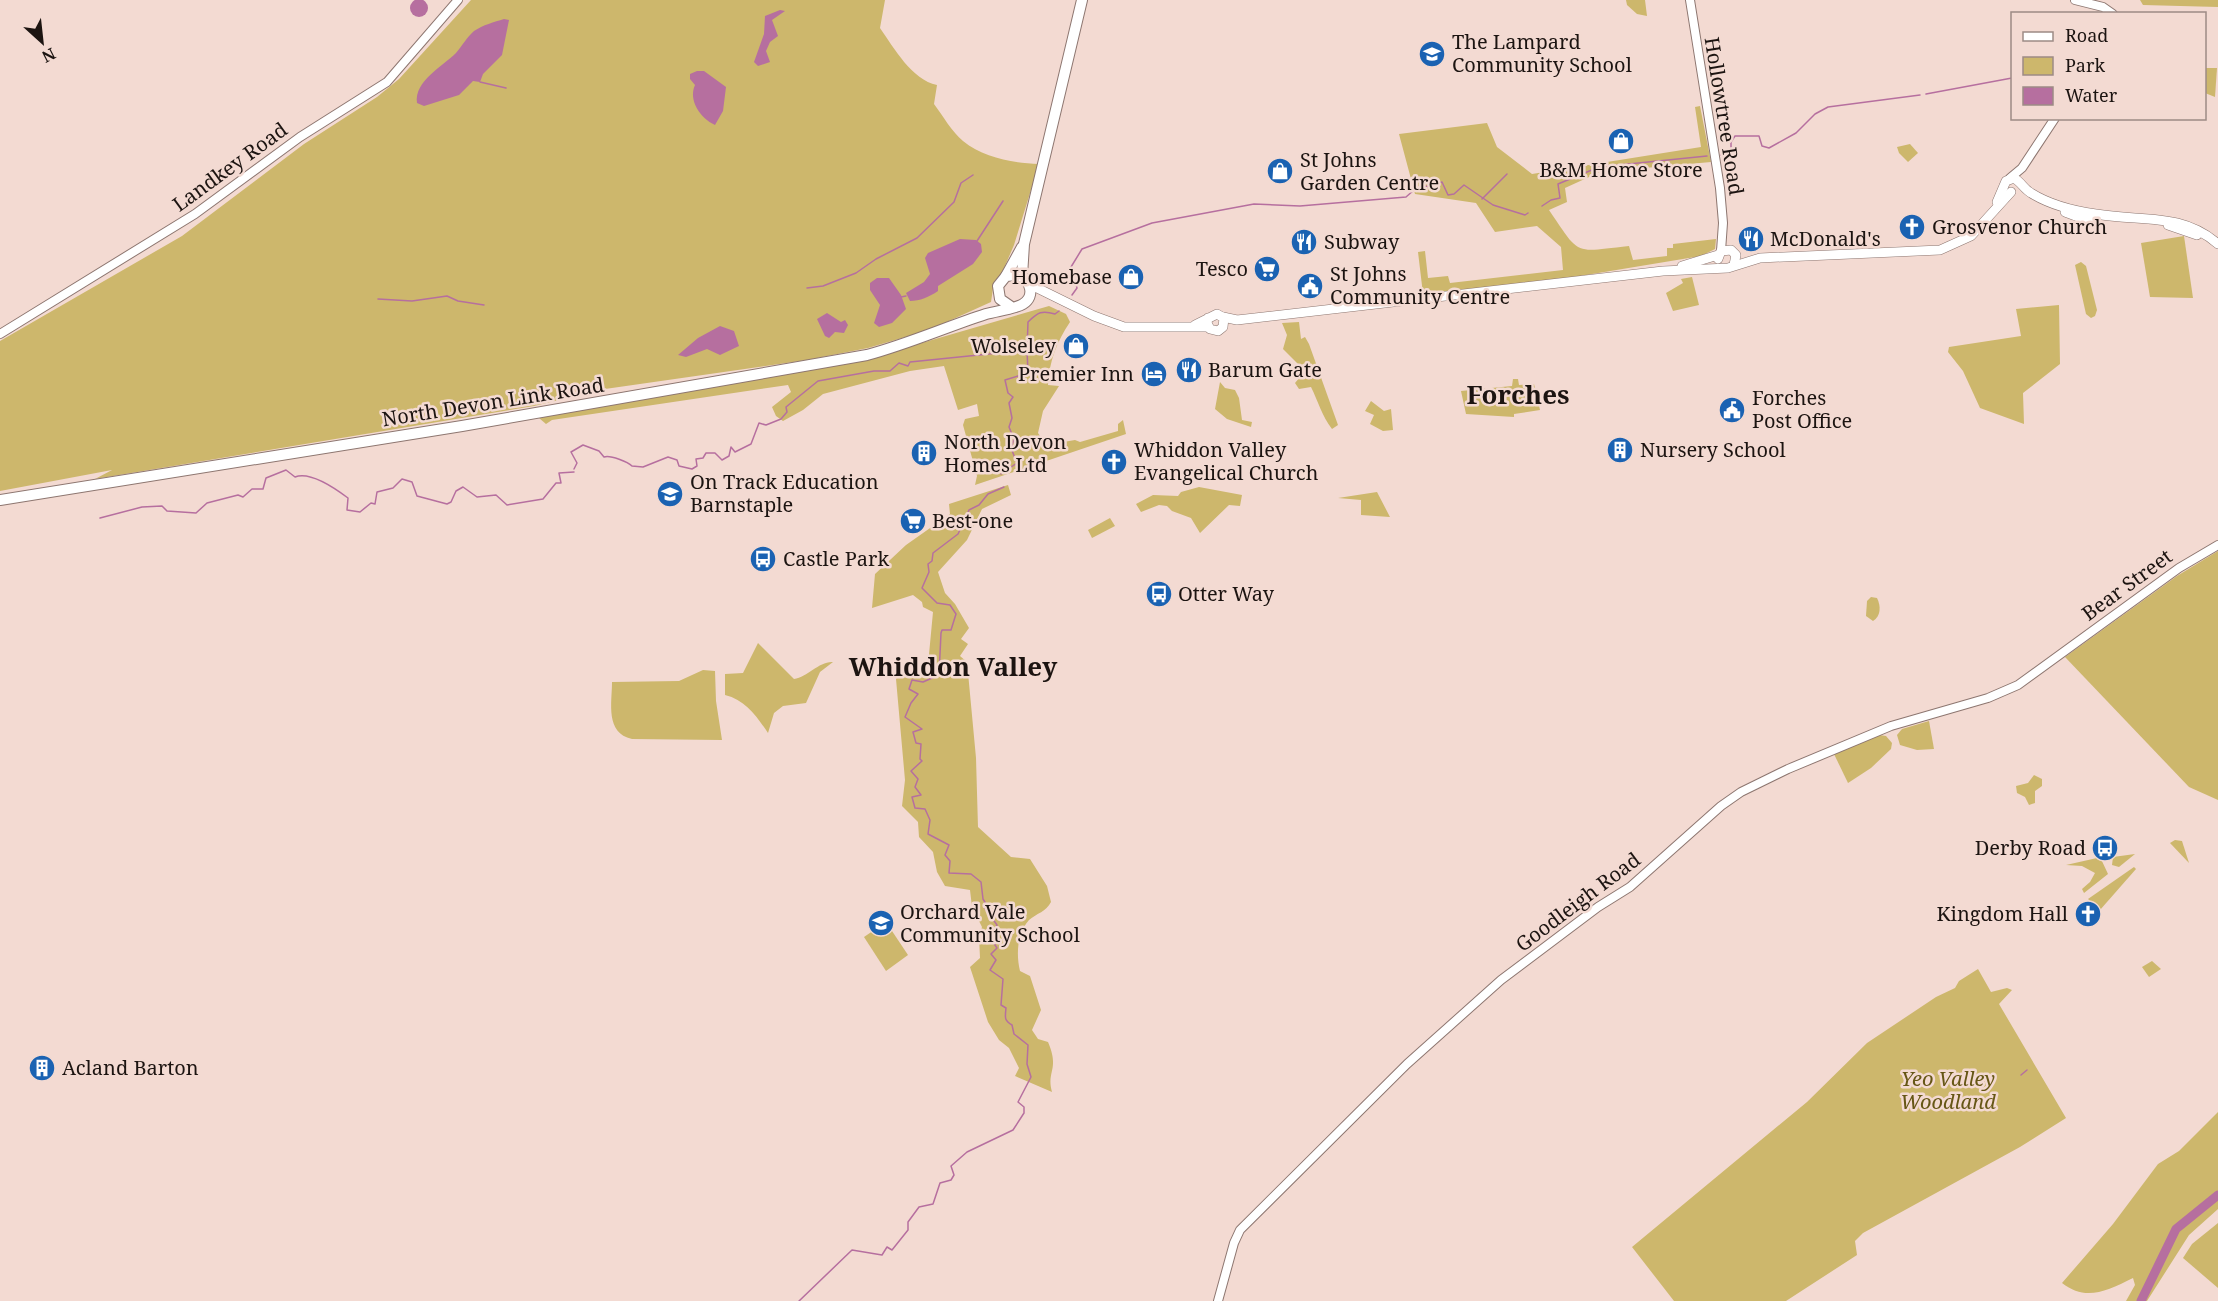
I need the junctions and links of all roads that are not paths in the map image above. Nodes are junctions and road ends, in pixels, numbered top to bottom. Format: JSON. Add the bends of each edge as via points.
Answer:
{"nodes":[{"id":1,"x":458,"y":0,"type":"edge"},
{"id":2,"x":1082,"y":0,"type":"edge"},
{"id":3,"x":1690,"y":0,"type":"edge"},
{"id":4,"x":2075,"y":0,"type":"edge"},
{"id":5,"x":2111,"y":12,"type":"edge"},
{"id":6,"x":2054,"y":120,"type":"edge"},
{"id":7,"x":2013,"y":186,"type":"junction"},
{"id":8,"x":1024,"y":244,"type":"junction"},
{"id":9,"x":2218,"y":245,"type":"edge"},
{"id":10,"x":1726,"y":252,"type":"junction"},
{"id":11,"x":1760,"y":258,"type":"junction"},
{"id":12,"x":1734,"y":265,"type":"junction"},
{"id":13,"x":1722,"y":267,"type":"junction"},
{"id":14,"x":1663,"y":271,"type":"junction"},
{"id":15,"x":1006,"y":276,"type":"junction"},
{"id":16,"x":1026,"y":280,"type":"junction"},
{"id":17,"x":998,"y":295,"type":"junction"},
{"id":18,"x":1066,"y":301,"type":"junction"},
{"id":19,"x":1026,"y":302,"type":"junction"},
{"id":20,"x":1010,"y":306,"type":"junction"},
{"id":21,"x":985,"y":314,"type":"junction"},
{"id":22,"x":1223,"y":321,"type":"junction"},
{"id":23,"x":1208,"y":322,"type":"junction"},
{"id":24,"x":0,"y":334,"type":"edge"},
{"id":25,"x":0,"y":500,"type":"edge"},
{"id":26,"x":2218,"y":545,"type":"edge"},
{"id":27,"x":2058,"y":656,"type":"joint"},
{"id":28,"x":1218,"y":1301,"type":"edge"}],
"edges":[{"from":1,"to":24,"type":"street","name":"Landkey Road","via":[[387,82],[300,137],[195,214]]},
{"from":2,"to":8,"type":"highway"},
{"from":3,"to":10,"type":"street","name":"Hollowtree Road","via":[[1720,188]]},
{"from":4,"to":5,"type":"street"},
{"from":6,"to":7,"type":"street"},
{"from":7,"to":9,"type":"main road","via":[[2054,204],[2121,219],[2145,220],[2193,233]]},
{"from":7,"to":11,"type":"main road","via":[[1971,236],[1951,243],[1906,251]]},
{"from":8,"to":15,"type":"highway"},
{"from":8,"to":16,"type":"highway"},
{"from":10,"to":11,"type":"main road"},
{"from":10,"to":12,"type":"main road","via":[[1737,258]]},
{"from":10,"to":13,"type":"main road","via":[[1718,262]]},
{"from":10,"to":14,"type":"main road"},
{"from":11,"to":12,"type":"main road"},
{"from":12,"to":13,"type":"main road"},
{"from":13,"to":14,"type":"main road"},
{"from":14,"to":22,"type":"main road"},
{"from":15,"to":16,"type":"highway"},
{"from":15,"to":17,"type":"highway","via":[[1000,282]]},
{"from":16,"to":18,"type":"main road"},
{"from":16,"to":19,"type":"highway","via":[[1030,293]]},
{"from":17,"to":20,"type":"highway"},
{"from":17,"to":21,"type":"highway"},
{"from":18,"to":19,"type":"main road","via":[[1045,296]]},
{"from":18,"to":23,"type":"main road","via":[[1124,327],[1162,329]]},
{"from":19,"to":20,"type":"highway"},
{"from":20,"to":21,"type":"highway","name":"North Devon Link Road"},
{"from":21,"to":25,"type":"highway","name":"North Devon Link Road","via":[[904,345],[821,364]]},
{"from":22,"to":23,"type":"main road","via":[[1217,314]]},
{"from":22,"to":23,"type":"main road","via":[[1218,331]]},
{"from":26,"to":27,"type":"street","name":"Bear Street","via":[[2180,567]]},
{"from":27,"to":28,"type":"street","name":"Goodleigh Road","via":[[2018,685],[1862,737],[1741,792],[1721,806],[1630,887],[1598,906],[1501,980],[1398,1072],[1240,1230]]}]}
